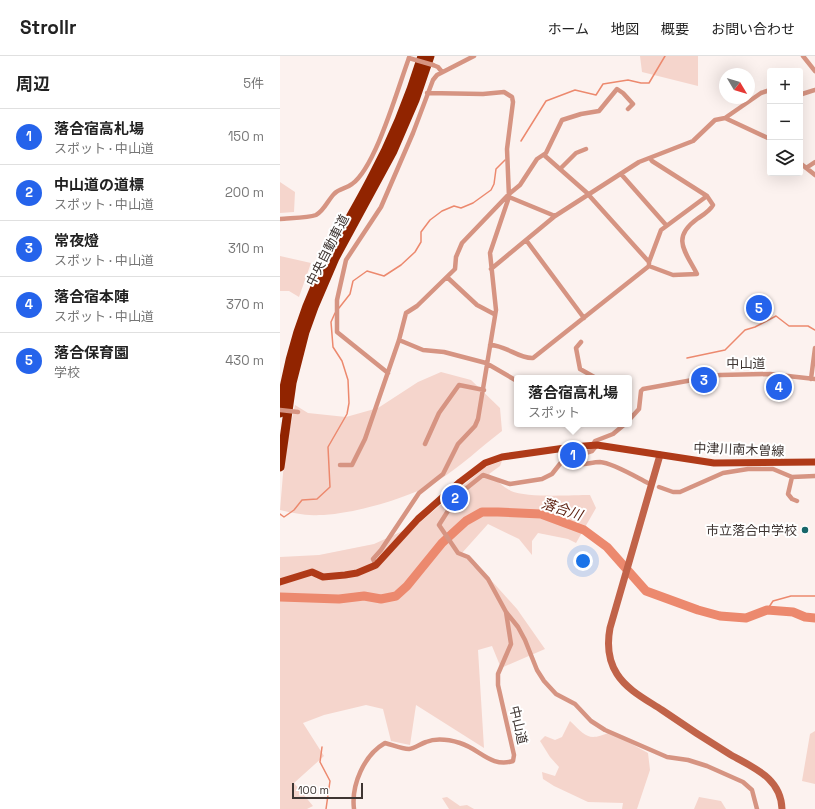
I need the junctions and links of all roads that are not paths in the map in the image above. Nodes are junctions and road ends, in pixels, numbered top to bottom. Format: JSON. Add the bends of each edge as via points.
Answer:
{"nodes":[{"id":1,"x":422,"y":56,"type":"edge"},
{"id":2,"x":474,"y":56,"type":"edge"},
{"id":3,"x":803,"y":56,"type":"edge"},
{"id":4,"x":432,"y":60,"type":"edge"},
{"id":5,"x":815,"y":71,"type":"edge"},
{"id":6,"x":442,"y":72,"type":"junction"},
{"id":7,"x":815,"y":90,"type":"edge"},
{"id":8,"x":767,"y":91,"type":"edge"},
{"id":9,"x":427,"y":93,"type":"junction"},
{"id":10,"x":803,"y":94,"type":"edge"},
{"id":11,"x":628,"y":109,"type":"dead end"},
{"id":12,"x":725,"y":118,"type":"junction"},
{"id":13,"x":767,"y":136,"type":"edge"},
{"id":14,"x":586,"y":149,"type":"dead end"},
{"id":15,"x":544,"y":155,"type":"junction"},
{"id":16,"x":650,"y":158,"type":"junction"},
{"id":17,"x":815,"y":162,"type":"edge"},
{"id":18,"x":803,"y":166,"type":"edge"},
{"id":19,"x":806,"y":168,"type":"junction"},
{"id":20,"x":560,"y":169,"type":"junction"},
{"id":21,"x":621,"y":174,"type":"junction"},
{"id":22,"x":815,"y":175,"type":"edge"},
{"id":23,"x":589,"y":195,"type":"junction"},
{"id":24,"x":509,"y":196,"type":"junction"},
{"id":25,"x":707,"y":196,"type":"junction"},
{"id":26,"x":555,"y":216,"type":"junction"},
{"id":27,"x":280,"y":219,"type":"edge"},
{"id":28,"x":666,"y":225,"type":"junction"},
{"id":29,"x":526,"y":240,"type":"junction"},
{"id":30,"x":649,"y":264,"type":"junction"},
{"id":31,"x":491,"y":268,"type":"junction"},
{"id":32,"x":448,"y":278,"type":"junction"},
{"id":33,"x":494,"y":314,"type":"junction"},
{"id":34,"x":584,"y":318,"type":"junction"},
{"id":35,"x":399,"y":340,"type":"junction"},
{"id":36,"x":581,"y":342,"type":"dead end"},
{"id":37,"x":490,"y":345,"type":"junction"},
{"id":38,"x":815,"y":348,"type":"edge"},
{"id":39,"x":486,"y":364,"type":"junction"},
{"id":40,"x":388,"y":373,"type":"junction"},
{"id":41,"x":591,"y":375,"type":"edge"},
{"id":42,"x":514,"y":379,"type":"edge"},
{"id":43,"x":813,"y":379,"type":"edge"},
{"id":44,"x":484,"y":390,"type":"junction"},
{"id":45,"x":280,"y":410,"type":"edge"},
{"id":46,"x":298,"y":412,"type":"dead end"},
{"id":47,"x":280,"y":413,"type":"edge"},
{"id":48,"x":632,"y":417,"type":"edge"},
{"id":49,"x":621,"y":427,"type":"edge"},
{"id":50,"x":424,"y":444,"type":"dead end"},
{"id":51,"x":595,"y":445,"type":"junction"},
{"id":52,"x":660,"y":455,"type":"junction"},
{"id":53,"x":567,"y":459,"type":"junction"},
{"id":54,"x":815,"y":462,"type":"edge"},
{"id":55,"x":340,"y":465,"type":"dead end"},
{"id":56,"x":280,"y":467,"type":"edge"},
{"id":57,"x":815,"y":476,"type":"edge"},
{"id":58,"x":792,"y":477,"type":"junction"},
{"id":59,"x":648,"y":483,"type":"dead end"},
{"id":60,"x":659,"y":487,"type":"dead end"},
{"id":61,"x":797,"y":501,"type":"dead end"},
{"id":62,"x":376,"y":565,"type":"junction"},
{"id":63,"x":280,"y":582,"type":"edge"},
{"id":64,"x":506,"y":612,"type":"junction"},
{"id":65,"x":354,"y":809,"type":"edge"},
{"id":66,"x":757,"y":809,"type":"edge"},
{"id":67,"x":782,"y":809,"type":"edge"}],
"edges":[{"from":1,"to":47,"type":"highway","name":"中央自動車道","via":[[408,98],[387,147],[330,255],[307,305],[290,356]]},
{"from":2,"to":6,"type":"street"},
{"from":3,"to":5,"type":"street"},
{"from":4,"to":6,"type":"street"},
{"from":4,"to":27,"type":"street","bridge":true,"via":[[409,58],[390,116],[367,167],[352,185],[333,194],[322,211],[316,215]]},
{"from":4,"to":56,"type":"highway","name":"中央自動車道","via":[[396,145],[336,258],[314,307],[292,383]]},
{"from":6,"to":9,"type":"street","via":[[435,76]]},
{"from":7,"to":10,"type":"street"},
{"from":8,"to":12,"type":"street"},
{"from":9,"to":24,"type":"street","via":[[504,92],[512,97],[507,149]]},
{"from":9,"to":40,"type":"street","via":[[414,133],[381,207],[346,260],[337,300],[337,332]]},
{"from":11,"to":15,"type":"street","via":[[633,104],[617,90],[599,111],[562,120]]},
{"from":12,"to":13,"type":"street"},
{"from":12,"to":16,"type":"street","via":[[715,120],[690,143]]},
{"from":14,"to":20,"type":"street","via":[[576,153]]},
{"from":15,"to":20,"type":"street"},
{"from":15,"to":24,"type":"street","via":[[539,157],[520,185]]},
{"from":16,"to":21,"type":"street"},
{"from":16,"to":25,"type":"street"},
{"from":17,"to":19,"type":"street"},
{"from":18,"to":19,"type":"street"},
{"from":19,"to":22,"type":"street"},
{"from":20,"to":23,"type":"street"},
{"from":21,"to":23,"type":"street"},
{"from":21,"to":28,"type":"street"},
{"from":23,"to":26,"type":"street"},
{"from":23,"to":30,"type":"street"},
{"from":24,"to":26,"type":"street"},
{"from":24,"to":31,"type":"street","via":[[491,249]]},
{"from":24,"to":32,"type":"street","via":[[464,240],[458,251],[456,266]]},
{"from":25,"to":28,"type":"street"},
{"from":25,"to":30,"type":"street","via":[[713,204],[711,209],[687,227],[682,240],[683,248],[697,274],[673,275]]},
{"from":26,"to":29,"type":"street"},
{"from":28,"to":30,"type":"street","via":[[658,236]]},
{"from":29,"to":31,"type":"street"},
{"from":29,"to":34,"type":"street"},
{"from":30,"to":34,"type":"street"},
{"from":31,"to":33,"type":"street","via":[[496,310]]},
{"from":32,"to":33,"type":"street","via":[[477,305]]},
{"from":32,"to":35,"type":"street","via":[[406,313]]},
{"from":33,"to":37,"type":"street"},
{"from":34,"to":37,"type":"street","via":[[533,358],[524,357],[498,345]]},
{"from":35,"to":39,"type":"street","via":[[423,350],[444,352]]},
{"from":35,"to":40,"type":"street"},
{"from":36,"to":41,"type":"street","via":[[576,348],[580,369]]},
{"from":37,"to":39,"type":"street"},
{"from":38,"to":43,"type":"street"},
{"from":39,"to":42,"type":"street"},
{"from":39,"to":44,"type":"street"},
{"from":40,"to":55,"type":"street","via":[[356,459],[352,465]]},
{"from":43,"to":48,"type":"street","name":"中山道","via":[[770,374],[720,374],[643,389],[639,409]]},
{"from":44,"to":50,"type":"street","via":[[459,385],[439,413]]},
{"from":44,"to":62,"type":"street","via":[[474,426],[458,444],[443,474],[419,493],[376,555]]},
{"from":45,"to":46,"type":"street","bridge":true},
{"from":49,"to":51,"type":"street","via":[[613,434],[595,441]]},
{"from":51,"to":52,"type":"main road","name":"中津川南木曽線"},
{"from":51,"to":53,"type":"street","via":[[592,451]]},
{"from":51,"to":62,"type":"main road","name":"中津川南木曽線","via":[[502,457],[485,462],[418,519]]},
{"from":52,"to":54,"type":"main road","name":"中津川南木曽線","via":[[714,463]]},
{"from":52,"to":67,"type":"street","via":[[608,638],[613,666],[622,682],[676,720],[766,775],[778,790]]},
{"from":53,"to":59,"type":"street","via":[[576,465],[601,462],[609,464]]},
{"from":53,"to":64,"type":"street","name":"中山道","via":[[561,462],[552,474],[542,479],[510,484],[483,475],[458,495],[440,521],[440,529],[456,551],[468,557],[488,579]]},
{"from":57,"to":58,"type":"street"},
{"from":58,"to":60,"type":"street","via":[[773,469],[748,469],[723,473],[680,492]]},
{"from":58,"to":61,"type":"street","via":[[788,494]]},
{"from":62,"to":63,"type":"main road","name":"中津川南木曽線","via":[[345,575],[323,577],[312,572]]},
{"from":64,"to":65,"type":"street","name":"中山道","via":[[511,644],[498,674],[498,684],[514,755],[513,761],[494,762],[466,745],[452,742],[428,741],[411,749],[385,743],[370,756],[360,773],[355,789]]},
{"from":64,"to":66,"type":"street","via":[[525,640],[537,670],[556,694],[575,704],[591,721],[605,730],[667,757],[707,766],[743,782],[752,790]]}]}
